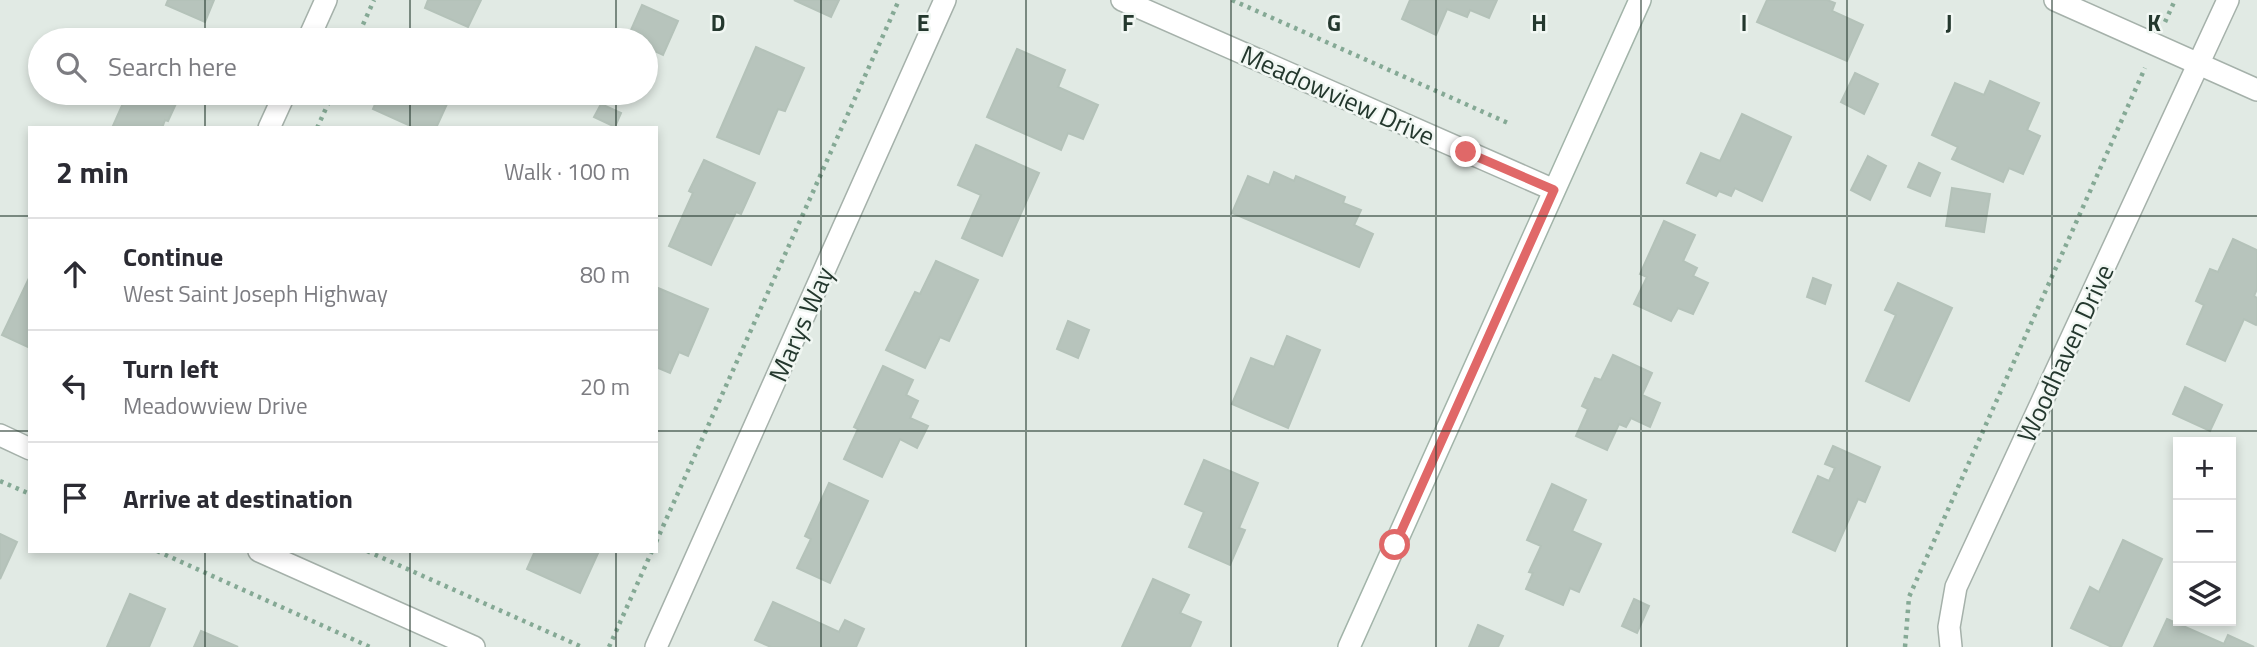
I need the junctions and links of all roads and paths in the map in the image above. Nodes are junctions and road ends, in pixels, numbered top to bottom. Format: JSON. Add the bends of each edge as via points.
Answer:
{"nodes":[{"id":1,"x":326,"y":0,"type":"edge"},
{"id":2,"x":374,"y":0,"type":"edge"},
{"id":3,"x":899,"y":0,"type":"edge"},
{"id":4,"x":946,"y":0,"type":"edge"},
{"id":5,"x":1122,"y":0,"type":"edge"},
{"id":6,"x":1232,"y":0,"type":"edge"},
{"id":7,"x":1640,"y":0,"type":"edge"},
{"id":8,"x":2054,"y":0,"type":"edge"},
{"id":9,"x":2175,"y":0,"type":"edge"},
{"id":10,"x":2228,"y":0,"type":"edge"},
{"id":11,"x":313,"y":28,"type":"edge"},
{"id":12,"x":361,"y":28,"type":"edge"},
{"id":13,"x":2155,"y":45,"type":"junction"},
{"id":14,"x":2199,"y":64,"type":"junction"},
{"id":15,"x":2257,"y":90,"type":"edge"},
{"id":16,"x":280,"y":105,"type":"edge"},
{"id":17,"x":328,"y":105,"type":"edge"},
{"id":18,"x":1508,"y":124,"type":"dead end"},
{"id":19,"x":270,"y":126,"type":"edge"},
{"id":20,"x":318,"y":126,"type":"edge"},
{"id":21,"x":1554,"y":190,"type":"junction"},
{"id":22,"x":0,"y":435,"type":"edge"},
{"id":23,"x":28,"y":448,"type":"edge"},
{"id":24,"x":0,"y":481,"type":"edge"},
{"id":25,"x":28,"y":493,"type":"edge"},
{"id":26,"x":658,"y":538,"type":"edge"},
{"id":27,"x":161,"y":553,"type":"edge"},
{"id":28,"x":263,"y":553,"type":"edge"},
{"id":29,"x":371,"y":553,"type":"edge"},
{"id":30,"x":651,"y":553,"type":"edge"},
{"id":31,"x":370,"y":647,"type":"edge"},
{"id":32,"x":474,"y":647,"type":"edge"},
{"id":33,"x":582,"y":647,"type":"edge"},
{"id":34,"x":609,"y":647,"type":"edge"},
{"id":35,"x":656,"y":647,"type":"edge"},
{"id":36,"x":1349,"y":647,"type":"edge"},
{"id":37,"x":1905,"y":647,"type":"edge"},
{"id":38,"x":1951,"y":647,"type":"edge"}],
"edges":[{"from":1,"to":11,"type":"street"},
{"from":2,"to":12,"type":"path"},
{"from":3,"to":26,"type":"path"},
{"from":4,"to":35,"type":"street","name":"Marys Way"},
{"from":5,"to":21,"type":"street","name":"Meadowview Drive"},
{"from":6,"to":18,"type":"path"},
{"from":7,"to":21,"type":"street"},
{"from":8,"to":13,"type":"street"},
{"from":9,"to":13,"type":"path"},
{"from":10,"to":14,"type":"street","name":"Woodhaven Drive"},
{"from":13,"to":14,"type":"street"},
{"from":13,"to":37,"type":"path","via":[[1909,597]]},
{"from":14,"to":15,"type":"street"},
{"from":14,"to":38,"type":"street","name":"Woodhaven Drive","via":[[1956,587],[1949,627]]},
{"from":16,"to":19,"type":"street"},
{"from":17,"to":20,"type":"path"},
{"from":21,"to":36,"type":"street"},
{"from":22,"to":23,"type":"street"},
{"from":24,"to":25,"type":"path"},
{"from":27,"to":31,"type":"path"},
{"from":28,"to":32,"type":"street"},
{"from":29,"to":33,"type":"path"},
{"from":30,"to":34,"type":"path"}]}
